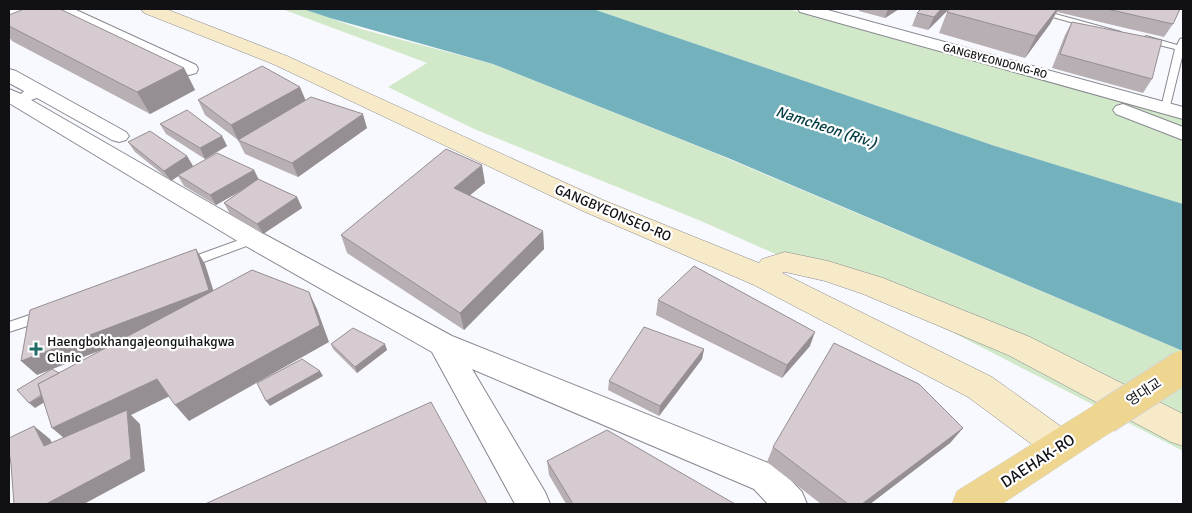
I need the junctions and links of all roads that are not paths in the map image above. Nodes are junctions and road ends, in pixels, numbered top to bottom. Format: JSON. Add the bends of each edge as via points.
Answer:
{"nodes":[{"id":1,"x":19,"y":9,"type":"edge"},
{"id":2,"x":61,"y":9,"type":"edge"},
{"id":3,"x":150,"y":9,"type":"edge"},
{"id":4,"x":1028,"y":9,"type":"edge"},
{"id":5,"x":819,"y":10,"type":"edge"},
{"id":6,"x":9,"y":13,"type":"edge"},
{"id":7,"x":103,"y":28,"type":"junction"},
{"id":8,"x":1123,"y":33,"type":"edge"},
{"id":9,"x":149,"y":35,"type":"dead end"},
{"id":10,"x":1132,"y":36,"type":"edge"},
{"id":11,"x":1182,"y":44,"type":"edge"},
{"id":12,"x":189,"y":69,"type":"dead end"},
{"id":13,"x":1068,"y":81,"type":"junction"},
{"id":14,"x":16,"y":91,"type":"edge"},
{"id":15,"x":1174,"y":111,"type":"edge"},
{"id":16,"x":1183,"y":134,"type":"edge"},
{"id":17,"x":118,"y":136,"type":"dead end"},
{"id":18,"x":253,"y":239,"type":"junction"},
{"id":19,"x":168,"y":270,"type":"edge"},
{"id":20,"x":764,"y":277,"type":"junction"},
{"id":21,"x":56,"y":310,"type":"edge"},
{"id":22,"x":9,"y":328,"type":"edge"},
{"id":23,"x":442,"y":344,"type":"junction"},
{"id":24,"x":1183,"y":367,"type":"edge"},
{"id":25,"x":1106,"y":418,"type":"joint"},
{"id":26,"x":1183,"y":431,"type":"edge"},
{"id":27,"x":1061,"y":446,"type":"junction"},
{"id":28,"x":533,"y":504,"type":"edge"},
{"id":29,"x":790,"y":504,"type":"edge"},
{"id":30,"x":970,"y":504,"type":"edge"}],
"edges":[{"from":1,"to":6,"type":"street"},
{"from":2,"to":7,"type":"street"},
{"from":3,"to":20,"type":"street","name":"GANGBYEONSEO-RO","via":[[280,60],[594,206]]},
{"from":4,"to":8,"type":"lane"},
{"from":5,"to":13,"type":"street","name":"GANGBYEONDONG-RO"},
{"from":7,"to":9,"type":"street"},
{"from":7,"to":12,"type":"street"},
{"from":10,"to":11,"type":"lane"},
{"from":11,"to":15,"type":"lane"},
{"from":13,"to":15,"type":"street","name":"GANGBYEONDONG-RO"},
{"from":13,"to":16,"type":"street"},
{"from":14,"to":17,"type":"street"},
{"from":14,"to":18,"type":"street"},
{"from":18,"to":19,"type":"lane"},
{"from":18,"to":23,"type":"street"},
{"from":20,"to":26,"type":"street","via":[[772,266],[785,262],[828,271],[873,286],[1020,346]]},
{"from":20,"to":27,"type":"street","name":"GANGBYEONSEO-RO","via":[[980,387]]},
{"from":21,"to":22,"type":"lane"},
{"from":23,"to":28,"type":"street"},
{"from":23,"to":29,"type":"street","via":[[766,478]]},
{"from":24,"to":25,"type":"main road","name":"영대교","bridge":true},
{"from":25,"to":27,"type":"main road","name":"DAEHAK-RO"},
{"from":27,"to":30,"type":"main road","name":"DAEHAK-RO"}]}
